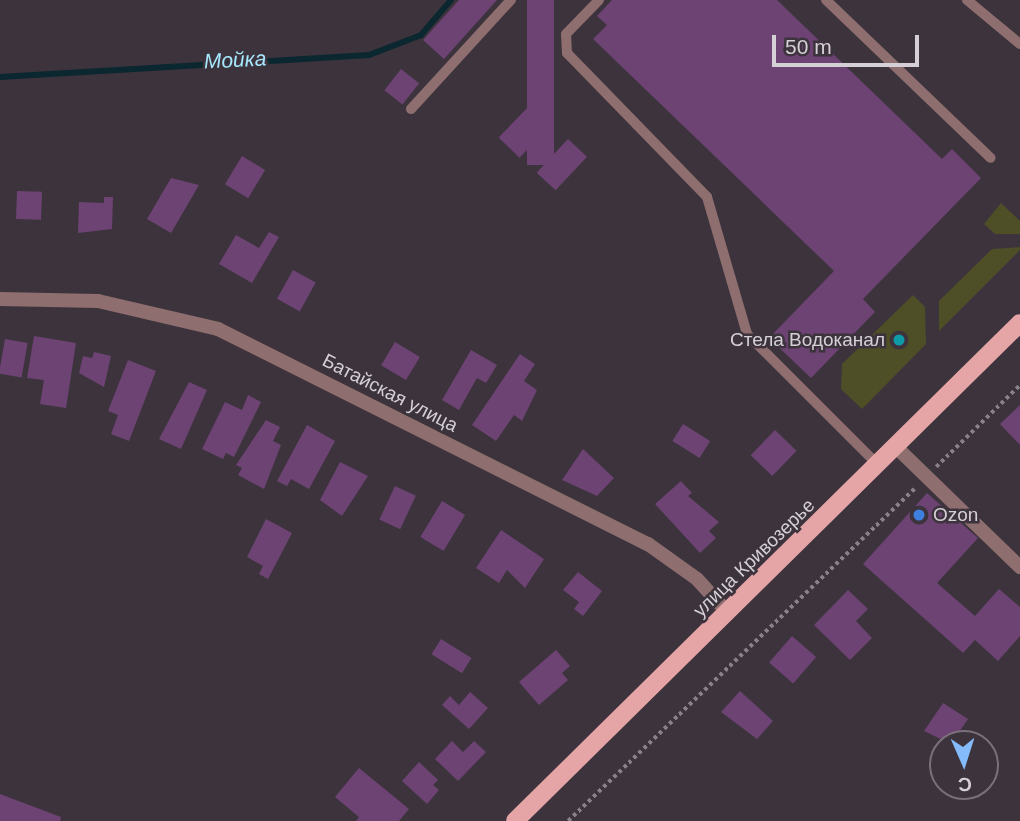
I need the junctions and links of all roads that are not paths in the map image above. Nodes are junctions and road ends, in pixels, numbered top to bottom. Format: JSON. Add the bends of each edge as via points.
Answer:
{"nodes":[{"id":1,"x":511,"y":0,"type":"edge"},
{"id":2,"x":599,"y":0,"type":"edge"},
{"id":3,"x":826,"y":0,"type":"edge"},
{"id":4,"x":967,"y":0,"type":"edge"},
{"id":5,"x":1020,"y":44,"type":"edge"},
{"id":6,"x":411,"y":109,"type":"dead end"},
{"id":7,"x":991,"y":158,"type":"dead end"},
{"id":8,"x":0,"y":299,"type":"edge"},
{"id":9,"x":1020,"y":323,"type":"edge"},
{"id":10,"x":895,"y":446,"type":"junction"},
{"id":11,"x":878,"y":465,"type":"junction"},
{"id":12,"x":1020,"y":567,"type":"edge"},
{"id":13,"x":727,"y":612,"type":"junction"},
{"id":14,"x":515,"y":821,"type":"edge"}],
"edges":[{"from":1,"to":6,"type":"lane"},
{"from":2,"to":11,"type":"lane","via":[[566,34],[567,53],[707,197],[743,329]]},
{"from":3,"to":7,"type":"lane"},
{"from":4,"to":5,"type":"lane"},
{"from":8,"to":13,"type":"street","name":"Батайская улица","via":[[98,301],[218,329],[648,544],[697,579]]},
{"from":9,"to":10,"type":"main road","name":"улица Кривозерье"},
{"from":10,"to":11,"type":"main road","name":"улица Кривозерье"},
{"from":10,"to":12,"type":"street"},
{"from":11,"to":13,"type":"main road","name":"улица Кривозерье"},
{"from":13,"to":14,"type":"main road","name":"улица Кривозерье"}]}
